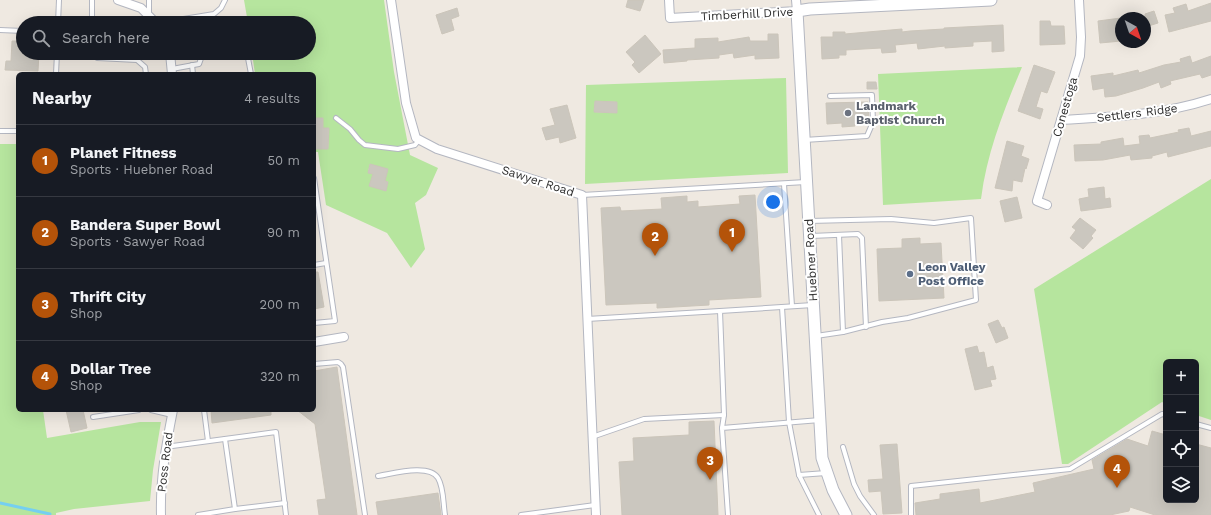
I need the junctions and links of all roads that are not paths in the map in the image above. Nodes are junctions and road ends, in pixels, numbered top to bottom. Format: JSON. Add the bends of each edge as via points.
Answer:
{"nodes":[{"id":1,"x":59,"y":0,"type":"edge"},
{"id":2,"x":92,"y":0,"type":"edge"},
{"id":3,"x":118,"y":0,"type":"edge"},
{"id":4,"x":149,"y":0,"type":"edge"},
{"id":5,"x":225,"y":0,"type":"edge"},
{"id":6,"x":392,"y":0,"type":"edge"},
{"id":7,"x":669,"y":0,"type":"edge"},
{"id":8,"x":974,"y":0,"type":"edge"},
{"id":9,"x":991,"y":0,"type":"edge"},
{"id":10,"x":1079,"y":0,"type":"edge"},
{"id":11,"x":796,"y":5,"type":"edge"},
{"id":12,"x":149,"y":15,"type":"joint"},
{"id":13,"x":58,"y":16,"type":"edge"},
{"id":14,"x":92,"y":16,"type":"edge"},
{"id":15,"x":199,"y":16,"type":"edge"},
{"id":16,"x":0,"y":30,"type":"edge"},
{"id":17,"x":16,"y":31,"type":"edge"},
{"id":18,"x":57,"y":60,"type":"edge"},
{"id":19,"x":137,"y":60,"type":"edge"},
{"id":20,"x":171,"y":60,"type":"edge"},
{"id":21,"x":200,"y":60,"type":"edge"},
{"id":22,"x":248,"y":60,"type":"edge"},
{"id":23,"x":192,"y":65,"type":"junction"},
{"id":24,"x":172,"y":71,"type":"edge"},
{"id":25,"x":56,"y":72,"type":"edge"},
{"id":26,"x":146,"y":72,"type":"edge"},
{"id":27,"x":193,"y":72,"type":"edge"},
{"id":28,"x":251,"y":72,"type":"edge"},
{"id":29,"x":830,"y":96,"type":"dead end"},
{"id":30,"x":1211,"y":99,"type":"edge"},
{"id":31,"x":336,"y":118,"type":"dead end"},
{"id":32,"x":1061,"y":120,"type":"junction"},
{"id":33,"x":16,"y":131,"type":"edge"},
{"id":34,"x":0,"y":132,"type":"edge"},
{"id":35,"x":419,"y":140,"type":"junction"},
{"id":36,"x":804,"y":140,"type":"junction"},
{"id":37,"x":806,"y":182,"type":"junction"},
{"id":38,"x":784,"y":184,"type":"junction"},
{"id":39,"x":316,"y":192,"type":"edge"},
{"id":40,"x":582,"y":195,"type":"junction"},
{"id":41,"x":1047,"y":205,"type":"dead end"},
{"id":42,"x":808,"y":221,"type":"junction"},
{"id":43,"x":839,"y":235,"type":"junction"},
{"id":44,"x":809,"y":236,"type":"junction"},
{"id":45,"x":326,"y":263,"type":"junction"},
{"id":46,"x":316,"y":265,"type":"edge"},
{"id":47,"x":813,"y":304,"type":"junction"},
{"id":48,"x":792,"y":306,"type":"junction"},
{"id":49,"x":782,"y":307,"type":"junction"},
{"id":50,"x":720,"y":311,"type":"junction"},
{"id":51,"x":588,"y":319,"type":"junction"},
{"id":52,"x":316,"y":323,"type":"edge"},
{"id":53,"x":866,"y":327,"type":"junction"},
{"id":54,"x":843,"y":332,"type":"junction"},
{"id":55,"x":815,"y":336,"type":"junction"},
{"id":56,"x":344,"y":337,"type":"dead end"},
{"id":57,"x":316,"y":342,"type":"edge"},
{"id":58,"x":316,"y":364,"type":"edge"},
{"id":59,"x":126,"y":412,"type":"edge"},
{"id":60,"x":204,"y":412,"type":"edge"},
{"id":61,"x":172,"y":413,"type":"edge"},
{"id":62,"x":1163,"y":414,"type":"edge"},
{"id":63,"x":724,"y":415,"type":"junction"},
{"id":64,"x":93,"y":417,"type":"dead end"},
{"id":65,"x":820,"y":420,"type":"junction"},
{"id":66,"x":789,"y":422,"type":"junction"},
{"id":67,"x":1199,"y":425,"type":"edge"},
{"id":68,"x":722,"y":428,"type":"junction"},
{"id":69,"x":1211,"y":428,"type":"edge"},
{"id":70,"x":592,"y":438,"type":"junction"},
{"id":71,"x":225,"y":439,"type":"junction"},
{"id":72,"x":208,"y":441,"type":"junction"},
{"id":73,"x":165,"y":447,"type":"junction"},
{"id":74,"x":843,"y":447,"type":"dead end"},
{"id":75,"x":827,"y":473,"type":"junction"},
{"id":76,"x":799,"y":475,"type":"junction"},
{"id":77,"x":378,"y":476,"type":"dead end"},
{"id":78,"x":285,"y":503,"type":"junction"},
{"id":79,"x":595,"y":505,"type":"junction"},
{"id":80,"x":235,"y":509,"type":"junction"},
{"id":81,"x":161,"y":515,"type":"edge"},
{"id":82,"x":198,"y":515,"type":"edge"},
{"id":83,"x":286,"y":515,"type":"edge"},
{"id":84,"x":365,"y":515,"type":"edge"},
{"id":85,"x":445,"y":515,"type":"edge"},
{"id":86,"x":521,"y":515,"type":"edge"},
{"id":87,"x":596,"y":515,"type":"edge"},
{"id":88,"x":728,"y":515,"type":"edge"},
{"id":89,"x":819,"y":515,"type":"edge"},
{"id":90,"x":846,"y":515,"type":"edge"},
{"id":91,"x":874,"y":515,"type":"edge"},
{"id":92,"x":911,"y":515,"type":"edge"}],
"edges":[{"from":1,"to":13,"type":"lane"},
{"from":2,"to":14,"type":"lane"},
{"from":3,"to":12,"type":"street","via":[[141,8]]},
{"from":4,"to":12,"type":"lane"},
{"from":5,"to":15,"type":"lane","via":[[222,8],[214,14]]},
{"from":6,"to":35,"type":"street","via":[[406,103],[416,138]]},
{"from":7,"to":11,"type":"street","name":"Timberhill Drive","via":[[670,18]]},
{"from":8,"to":9,"type":"street","name":"Timberhill Drive"},
{"from":8,"to":11,"type":"street","name":"Timberhill Drive","via":[[810,9]]},
{"from":10,"to":32,"type":"street","name":"Conestoga","via":[[1080,56]]},
{"from":11,"to":36,"type":"street","name":"Huebner Road"},
{"from":16,"to":17,"type":"lane"},
{"from":18,"to":25,"type":"lane"},
{"from":19,"to":26,"type":"lane","via":[[145,67]]},
{"from":20,"to":24,"type":"street"},
{"from":21,"to":23,"type":"lane","via":[[199,64]]},
{"from":22,"to":28,"type":"lane"},
{"from":23,"to":24,"type":"lane"},
{"from":23,"to":27,"type":"lane"},
{"from":29,"to":36,"type":"lane","via":[[872,94],[873,122],[867,136]]},
{"from":30,"to":32,"type":"street","name":"Settlers Ridge","via":[[1153,113]]},
{"from":31,"to":35,"type":"lane","via":[[365,145],[398,148],[414,145]]},
{"from":32,"to":41,"type":"street","name":"Conestoga","via":[[1037,202]]},
{"from":33,"to":34,"type":"lane"},
{"from":35,"to":40,"type":"street","name":"Sawyer Road","via":[[437,149]]},
{"from":36,"to":37,"type":"street","name":"Huebner Road"},
{"from":37,"to":38,"type":"lane"},
{"from":37,"to":42,"type":"street","name":"Huebner Road"},
{"from":38,"to":40,"type":"lane"},
{"from":38,"to":48,"type":"lane"},
{"from":39,"to":45,"type":"lane"},
{"from":40,"to":51,"type":"street","name":"Sawyer Road"},
{"from":42,"to":44,"type":"street","name":"Huebner Road"},
{"from":42,"to":53,"type":"lane","via":[[891,219],[934,223],[971,218],[976,300]]},
{"from":43,"to":44,"type":"lane"},
{"from":43,"to":53,"type":"lane","via":[[858,234],[862,238]]},
{"from":43,"to":54,"type":"lane"},
{"from":44,"to":47,"type":"street","name":"Huebner Road"},
{"from":45,"to":46,"type":"lane"},
{"from":45,"to":52,"type":"lane","via":[[335,321]]},
{"from":47,"to":48,"type":"lane"},
{"from":47,"to":55,"type":"street","name":"Huebner Road"},
{"from":48,"to":49,"type":"lane"},
{"from":49,"to":50,"type":"lane"},
{"from":49,"to":66,"type":"lane"},
{"from":50,"to":51,"type":"lane"},
{"from":50,"to":63,"type":"lane"},
{"from":51,"to":70,"type":"street","name":"Sawyer Road"},
{"from":53,"to":54,"type":"lane"},
{"from":54,"to":55,"type":"lane"},
{"from":55,"to":65,"type":"street","name":"Huebner Road"},
{"from":56,"to":57,"type":"street"},
{"from":58,"to":84,"type":"lane","via":[[338,362],[343,367]]},
{"from":59,"to":64,"type":"lane"},
{"from":60,"to":72,"type":"lane"},
{"from":61,"to":73,"type":"street","name":"Poss Road"},
{"from":62,"to":92,"type":"lane","via":[[1070,469],[911,486]]},
{"from":63,"to":68,"type":"lane"},
{"from":63,"to":70,"type":"lane","via":[[644,419]]},
{"from":65,"to":66,"type":"lane"},
{"from":65,"to":75,"type":"street","name":"Huebner Road","via":[[822,458]]},
{"from":66,"to":68,"type":"lane"},
{"from":66,"to":76,"type":"lane"},
{"from":67,"to":69,"type":"lane"},
{"from":68,"to":88,"type":"lane"},
{"from":70,"to":79,"type":"street","name":"Sawyer Road"},
{"from":71,"to":72,"type":"lane"},
{"from":71,"to":78,"type":"lane","via":[[276,432]]},
{"from":71,"to":80,"type":"lane"},
{"from":72,"to":73,"type":"lane"},
{"from":73,"to":81,"type":"street","name":"Poss Road"},
{"from":74,"to":91,"type":"lane","via":[[854,484]]},
{"from":75,"to":76,"type":"lane"},
{"from":75,"to":90,"type":"street","name":"Huebner Road"},
{"from":76,"to":89,"type":"lane"},
{"from":77,"to":85,"type":"lane","via":[[415,470],[430,471],[437,476],[441,485]]},
{"from":78,"to":80,"type":"lane"},
{"from":78,"to":83,"type":"lane"},
{"from":79,"to":86,"type":"lane"},
{"from":79,"to":87,"type":"street","name":"Sawyer Road"},
{"from":80,"to":82,"type":"lane"}]}
